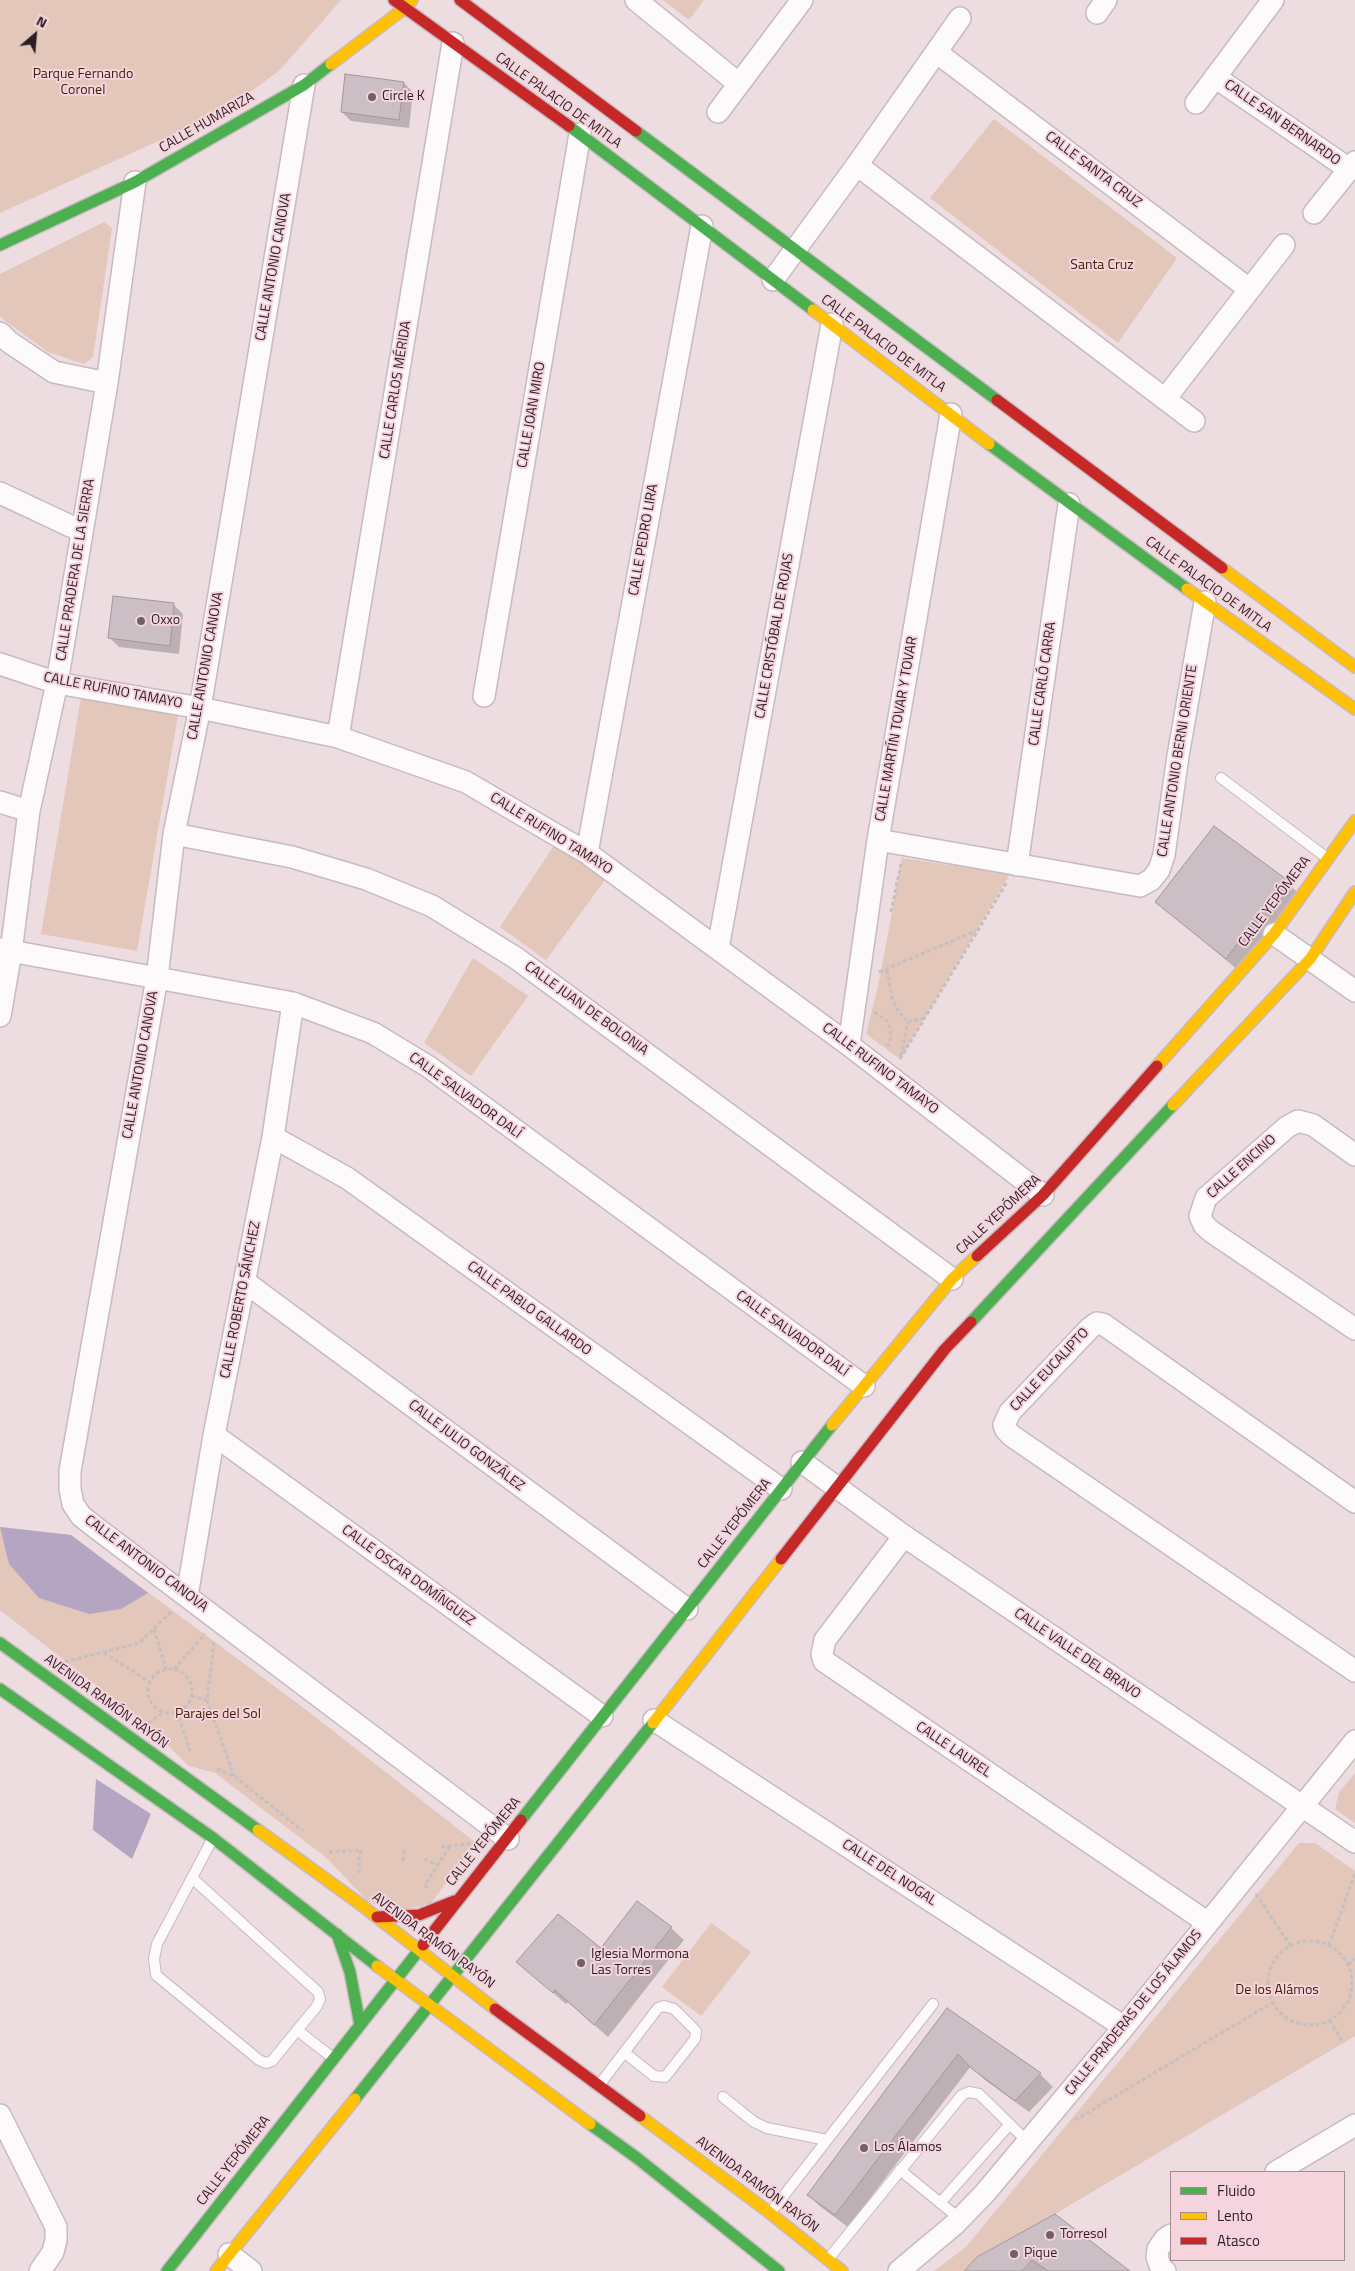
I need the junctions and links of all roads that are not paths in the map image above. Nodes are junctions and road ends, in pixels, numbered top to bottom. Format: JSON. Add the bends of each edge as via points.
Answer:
{"nodes":[{"id":1,"x":394,"y":0,"type":"edge"},
{"id":2,"x":460,"y":0,"type":"edge"},
{"id":3,"x":636,"y":0,"type":"edge"},
{"id":4,"x":802,"y":0,"type":"edge"},
{"id":5,"x":1273,"y":0,"type":"edge"},
{"id":6,"x":409,"y":4,"type":"edge"},
{"id":7,"x":960,"y":18,"type":"dead end"},
{"id":8,"x":453,"y":43,"type":"junction"},
{"id":9,"x":936,"y":52,"type":"junction"},
{"id":10,"x":1216,"y":77,"type":"junction"},
{"id":11,"x":739,"y":84,"type":"junction"},
{"id":12,"x":304,"y":85,"type":"junction"},
{"id":13,"x":1196,"y":103,"type":"dead end"},
{"id":14,"x":718,"y":112,"type":"dead end"},
{"id":15,"x":580,"y":134,"type":"junction"},
{"id":16,"x":857,"y":165,"type":"junction"},
{"id":17,"x":1352,"y":165,"type":"edge"},
{"id":18,"x":136,"y":182,"type":"junction"},
{"id":19,"x":1314,"y":213,"type":"dead end"},
{"id":20,"x":702,"y":226,"type":"junction"},
{"id":21,"x":0,"y":245,"type":"edge"},
{"id":22,"x":1284,"y":245,"type":"dead end"},
{"id":23,"x":795,"y":251,"type":"junction"},
{"id":24,"x":773,"y":280,"type":"junction"},
{"id":25,"x":1249,"y":289,"type":"junction"},
{"id":26,"x":832,"y":324,"type":"junction"},
{"id":27,"x":0,"y":333,"type":"edge"},
{"id":28,"x":107,"y":384,"type":"junction"},
{"id":29,"x":1165,"y":399,"type":"junction"},
{"id":30,"x":951,"y":414,"type":"junction"},
{"id":31,"x":1194,"y":421,"type":"dead end"},
{"id":32,"x":0,"y":493,"type":"edge"},
{"id":33,"x":1069,"y":504,"type":"junction"},
{"id":34,"x":81,"y":531,"type":"junction"},
{"id":35,"x":1205,"y":602,"type":"junction"},
{"id":36,"x":0,"y":664,"type":"edge"},
{"id":37,"x":1355,"y":667,"type":"edge"},
{"id":38,"x":57,"y":682,"type":"junction"},
{"id":39,"x":484,"y":696,"type":"dead end"},
{"id":40,"x":200,"y":708,"type":"junction"},
{"id":41,"x":1355,"y":709,"type":"edge"},
{"id":42,"x":338,"y":737,"type":"junction"},
{"id":43,"x":1221,"y":778,"type":"dead end"},
{"id":44,"x":0,"y":802,"type":"edge"},
{"id":45,"x":28,"y":812,"type":"junction"},
{"id":46,"x":1355,"y":820,"type":"edge"},
{"id":47,"x":174,"y":834,"type":"junction"},
{"id":48,"x":878,"y":840,"type":"junction"},
{"id":49,"x":587,"y":853,"type":"junction"},
{"id":50,"x":1327,"y":858,"type":"junction"},
{"id":51,"x":1017,"y":865,"type":"junction"},
{"id":52,"x":1355,"y":892,"type":"edge"},
{"id":53,"x":1274,"y":934,"type":"junction"},
{"id":54,"x":718,"y":948,"type":"junction"},
{"id":55,"x":5,"y":951,"type":"edge"},
{"id":56,"x":1310,"y":959,"type":"junction"},
{"id":57,"x":156,"y":978,"type":"junction"},
{"id":58,"x":1355,"y":990,"type":"edge"},
{"id":59,"x":293,"y":1004,"type":"junction"},
{"id":60,"x":0,"y":1016,"type":"edge"},
{"id":61,"x":849,"y":1044,"type":"junction"},
{"id":62,"x":273,"y":1137,"type":"junction"},
{"id":63,"x":1355,"y":1155,"type":"edge"},
{"id":64,"x":1043,"y":1195,"type":"junction"},
{"id":65,"x":952,"y":1279,"type":"junction"},
{"id":66,"x":245,"y":1282,"type":"junction"},
{"id":67,"x":1355,"y":1329,"type":"edge"},
{"id":68,"x":864,"y":1386,"type":"junction"},
{"id":69,"x":214,"y":1435,"type":"junction"},
{"id":70,"x":802,"y":1462,"type":"junction"},
{"id":71,"x":837,"y":1486,"type":"junction"},
{"id":72,"x":781,"y":1489,"type":"junction"},
{"id":73,"x":1355,"y":1502,"type":"edge"},
{"id":74,"x":904,"y":1536,"type":"junction"},
{"id":75,"x":186,"y":1595,"type":"junction"},
{"id":76,"x":687,"y":1609,"type":"junction"},
{"id":77,"x":0,"y":1643,"type":"edge"},
{"id":78,"x":1355,"y":1671,"type":"edge"},
{"id":79,"x":0,"y":1689,"type":"edge"},
{"id":80,"x":602,"y":1716,"type":"junction"},
{"id":81,"x":654,"y":1720,"type":"junction"},
{"id":82,"x":1355,"y":1741,"type":"edge"},
{"id":83,"x":1302,"y":1807,"type":"junction"},
{"id":84,"x":213,"y":1838,"type":"junction"},
{"id":85,"x":508,"y":1839,"type":"junction"},
{"id":86,"x":1355,"y":1842,"type":"edge"},
{"id":87,"x":192,"y":1878,"type":"junction"},
{"id":88,"x":457,"y":1899,"type":"junction"},
{"id":89,"x":377,"y":1917,"type":"junction"},
{"id":90,"x":1208,"y":1923,"type":"junction"},
{"id":91,"x":337,"y":1934,"type":"junction"},
{"id":92,"x":418,"y":1949,"type":"junction"},
{"id":93,"x":453,"y":1977,"type":"junction"},
{"id":94,"x":396,"y":1980,"type":"junction"},
{"id":95,"x":933,"y":2004,"type":"dead end"},
{"id":96,"x":430,"y":2007,"type":"junction"},
{"id":97,"x":360,"y":2025,"type":"junction"},
{"id":98,"x":1124,"y":2027,"type":"junction"},
{"id":99,"x":297,"y":2030,"type":"junction"},
{"id":100,"x":625,"y":2053,"type":"junction"},
{"id":101,"x":334,"y":2058,"type":"junction"},
{"id":102,"x":600,"y":2084,"type":"junction"},
{"id":103,"x":723,"y":2096,"type":"dead end"},
{"id":104,"x":0,"y":2115,"type":"edge"},
{"id":105,"x":1010,"y":2124,"type":"junction"},
{"id":106,"x":1355,"y":2125,"type":"edge"},
{"id":107,"x":827,"y":2140,"type":"junction"},
{"id":108,"x":1027,"y":2142,"type":"junction"},
{"id":109,"x":900,"y":2170,"type":"junction"},
{"id":110,"x":1278,"y":2171,"type":"edge"},
{"id":111,"x":940,"y":2203,"type":"junction"},
{"id":112,"x":770,"y":2213,"type":"junction"},
{"id":113,"x":960,"y":2219,"type":"junction"},
{"id":114,"x":1170,"y":2237,"type":"edge"},
{"id":115,"x":229,"y":2254,"type":"junction"},
{"id":116,"x":828,"y":2259,"type":"junction"},
{"id":117,"x":40,"y":2271,"type":"edge"},
{"id":118,"x":167,"y":2271,"type":"edge"},
{"id":119,"x":216,"y":2271,"type":"edge"},
{"id":120,"x":251,"y":2271,"type":"edge"},
{"id":121,"x":779,"y":2271,"type":"edge"},
{"id":122,"x":842,"y":2271,"type":"edge"},
{"id":123,"x":899,"y":2271,"type":"edge"},
{"id":124,"x":1166,"y":2271,"type":"edge"}],
"edges":[{"from":1,"to":6,"type":"main road","name":"CALLE PALACIO DE MITLA"},
{"from":2,"to":23,"type":"main road","name":"CALLE PALACIO DE MITLA"},
{"from":3,"to":11,"type":"street"},
{"from":4,"to":11,"type":"street"},
{"from":5,"to":10,"type":"street","name":"CALLE SAN BERNARDO"},
{"from":6,"to":8,"type":"main road","name":"CALLE PALACIO DE MITLA"},
{"from":6,"to":12,"type":"main road","name":"CALLE HUMARIZA"},
{"from":7,"to":9,"type":"street"},
{"from":8,"to":15,"type":"main road","name":"CALLE PALACIO DE MITLA"},
{"from":8,"to":42,"type":"street","name":"CALLE CARLOS MÉRIDA"},
{"from":9,"to":16,"type":"street"},
{"from":9,"to":25,"type":"street","name":"CALLE SANTA CRUZ"},
{"from":10,"to":13,"type":"street","name":"CALLE SAN BERNARDO"},
{"from":10,"to":17,"type":"street","name":"CALLE SAN BERNARDO"},
{"from":11,"to":14,"type":"street"},
{"from":12,"to":18,"type":"main road","name":"CALLE HUMARIZA"},
{"from":12,"to":40,"type":"street","name":"CALLE ANTONIO CANOVA"},
{"from":15,"to":20,"type":"main road","name":"CALLE PALACIO DE MITLA"},
{"from":15,"to":39,"type":"street","name":"CALLE JOAN MIRO"},
{"from":16,"to":23,"type":"street"},
{"from":16,"to":29,"type":"street"},
{"from":17,"to":19,"type":"street","name":"CALLE SAN BERNARDO"},
{"from":18,"to":21,"type":"main road","name":"CALLE HUMARIZA"},
{"from":18,"to":28,"type":"street","name":"CALLE PRADERA DE LA SIERRA"},
{"from":20,"to":24,"type":"main road","name":"CALLE PALACIO DE MITLA"},
{"from":20,"to":49,"type":"street","name":"CALLE PEDRO LIRA"},
{"from":22,"to":25,"type":"street"},
{"from":23,"to":24,"type":"street"},
{"from":23,"to":37,"type":"main road","name":"CALLE PALACIO DE MITLA"},
{"from":24,"to":26,"type":"main road","name":"CALLE PALACIO DE MITLA"},
{"from":25,"to":29,"type":"street"},
{"from":26,"to":30,"type":"main road","name":"CALLE PALACIO DE MITLA"},
{"from":26,"to":54,"type":"street","name":"CALLE CRISTÓBAL DE ROJAS"},
{"from":27,"to":28,"type":"street","via":[[54,372]]},
{"from":28,"to":34,"type":"street","name":"CALLE PRADERA DE LA SIERRA"},
{"from":29,"to":31,"type":"street"},
{"from":30,"to":33,"type":"main road","name":"CALLE PALACIO DE MITLA"},
{"from":30,"to":48,"type":"street","name":"CALLE MARTÍN TOVAR Y TOVAR"},
{"from":32,"to":34,"type":"street"},
{"from":33,"to":35,"type":"main road","name":"CALLE PALACIO DE MITLA"},
{"from":33,"to":51,"type":"street","name":"CALLE CARLÓ CARRA"},
{"from":34,"to":38,"type":"street","name":"CALLE PRADERA DE LA SIERRA"},
{"from":35,"to":41,"type":"main road","name":"CALLE PALACIO DE MITLA"},
{"from":35,"to":51,"type":"street","name":"CALLE ANTONIO BERNI ORIENTE","via":[[1164,856],[1155,875],[1140,886]]},
{"from":36,"to":38,"type":"street","name":"CALLE RUFINO TAMAYO"},
{"from":38,"to":40,"type":"street","name":"CALLE RUFINO TAMAYO"},
{"from":38,"to":45,"type":"street","name":"CALLE PRADERA DE LA SIERRA"},
{"from":40,"to":42,"type":"street","name":"CALLE RUFINO TAMAYO"},
{"from":40,"to":47,"type":"street","name":"CALLE ANTONIO CANOVA"},
{"from":42,"to":49,"type":"street","name":"CALLE RUFINO TAMAYO","via":[[466,782]]},
{"from":43,"to":50,"type":"lane"},
{"from":44,"to":45,"type":"street"},
{"from":45,"to":55,"type":"street","name":"CALLE PRADERA DE LA SIERRA"},
{"from":46,"to":50,"type":"main road","name":"CALLE YEPÓMERA"},
{"from":47,"to":57,"type":"street","name":"CALLE ANTONIO CANOVA"},
{"from":47,"to":65,"type":"street","name":"CALLE JUAN DE BOLONIA","via":[[292,857],[366,879],[432,906],[516,958]]},
{"from":48,"to":51,"type":"street","name":"CALLE ANTONIO BERNI ORIENTE"},
{"from":48,"to":61,"type":"street","name":"CALLE MARTÍN TOVAR Y TOVAR"},
{"from":49,"to":54,"type":"street","name":"CALLE RUFINO TAMAYO"},
{"from":50,"to":53,"type":"main road","name":"CALLE YEPÓMERA"},
{"from":52,"to":56,"type":"main road"},
{"from":53,"to":56,"type":"street"},
{"from":53,"to":64,"type":"main road","name":"CALLE YEPÓMERA"},
{"from":54,"to":61,"type":"street","name":"CALLE RUFINO TAMAYO"},
{"from":55,"to":57,"type":"street","name":"CALLE SALVADOR DALÍ"},
{"from":55,"to":60,"type":"street","name":"CALLE PRADERA DE LA SIERRA"},
{"from":56,"to":58,"type":"street"},
{"from":56,"to":71,"type":"main road","via":[[945,1349]]},
{"from":57,"to":59,"type":"street","name":"CALLE SALVADOR DALÍ"},
{"from":57,"to":75,"type":"street","name":"CALLE ANTONIO CANOVA","via":[[70,1471],[70,1489],[73,1504],[81,1516]]},
{"from":59,"to":62,"type":"street","name":"CALLE ROBERTO SÁNCHEZ"},
{"from":59,"to":68,"type":"street","name":"CALLE SALVADOR DALÍ","via":[[373,1033],[429,1067]]},
{"from":61,"to":64,"type":"street","name":"CALLE RUFINO TAMAYO"},
{"from":62,"to":66,"type":"street","name":"CALLE ROBERTO SÁNCHEZ"},
{"from":62,"to":72,"type":"street","name":"CALLE PABLO GALLARDO","via":[[347,1178]]},
{"from":63,"to":67,"type":"street","name":"CALLE ENCINO","via":[[1313,1125],[1298,1121],[1206,1198],[1200,1216],[1212,1232]]},
{"from":64,"to":65,"type":"main road","name":"CALLE YEPÓMERA"},
{"from":65,"to":68,"type":"main road","name":"CALLE YEPÓMERA"},
{"from":66,"to":69,"type":"street","name":"CALLE ROBERTO SÁNCHEZ"},
{"from":66,"to":76,"type":"street","name":"CALLE JULIO GONZÁLEZ"},
{"from":68,"to":70,"type":"main road","name":"CALLE YEPÓMERA"},
{"from":69,"to":75,"type":"street","name":"CALLE ROBERTO SÁNCHEZ"},
{"from":69,"to":80,"type":"street","name":"CALLE OSCAR DOMÍNGUEZ"},
{"from":70,"to":71,"type":"street","name":"CALLE VALLE DEL BRAVO"},
{"from":70,"to":72,"type":"main road","name":"CALLE YEPÓMERA"},
{"from":71,"to":74,"type":"street","name":"CALLE VALLE DEL BRAVO"},
{"from":71,"to":81,"type":"main road"},
{"from":72,"to":76,"type":"main road","name":"CALLE YEPÓMERA"},
{"from":73,"to":78,"type":"street","name":"CALLE EUCALIPTO","via":[[1103,1324],[1097,1323],[1090,1328],[1010,1412],[1004,1425],[1012,1436]]},
{"from":74,"to":83,"type":"street","name":"CALLE VALLE DEL BRAVO"},
{"from":74,"to":90,"type":"street","name":"CALLE LAUREL","via":[[825,1640],[824,1660]]},
{"from":75,"to":85,"type":"street","name":"CALLE ANTONIO CANOVA"},
{"from":76,"to":80,"type":"main road","name":"CALLE YEPÓMERA"},
{"from":77,"to":89,"type":"main road","name":"AVENIDA RAMÓN RAYÓN"},
{"from":79,"to":84,"type":"main road"},
{"from":80,"to":85,"type":"main road","name":"CALLE YEPÓMERA"},
{"from":81,"to":93,"type":"main road"},
{"from":81,"to":98,"type":"street","name":"CALLE DEL NOGAL"},
{"from":82,"to":83,"type":"street","name":"CALLE PRADERAS DE LOS ÁLAMOS"},
{"from":83,"to":86,"type":"street","name":"CALLE VALLE DEL BRAVO"},
{"from":83,"to":90,"type":"street","name":"CALLE PRADERAS DE LOS ÁLAMOS"},
{"from":84,"to":87,"type":"lane"},
{"from":84,"to":91,"type":"main road"},
{"from":85,"to":88,"type":"main road","name":"CALLE YEPÓMERA"},
{"from":87,"to":99,"type":"lane","via":[[318,1992],[317,2006]]},
{"from":87,"to":99,"type":"lane","via":[[157,1944],[154,1959],[156,1975],[266,2063],[272,2061]]},
{"from":88,"to":89,"type":"main road","via":[[419,1915]]},
{"from":88,"to":92,"type":"main road","name":"CALLE YEPÓMERA"},
{"from":89,"to":92,"type":"main road","name":"AVENIDA RAMÓN RAYÓN"},
{"from":90,"to":98,"type":"street","name":"CALLE PRADERAS DE LOS ÁLAMOS"},
{"from":91,"to":94,"type":"main road"},
{"from":91,"to":97,"type":"main road","via":[[350,1972]]},
{"from":92,"to":93,"type":"main road","name":"AVENIDA RAMÓN RAYÓN"},
{"from":92,"to":94,"type":"main road","name":"CALLE YEPÓMERA"},
{"from":93,"to":96,"type":"main road"},
{"from":93,"to":102,"type":"main road","name":"AVENIDA RAMÓN RAYÓN"},
{"from":94,"to":96,"type":"main road"},
{"from":94,"to":97,"type":"main road","name":"CALLE YEPÓMERA"},
{"from":95,"to":107,"type":"lane"},
{"from":96,"to":115,"type":"main road"},
{"from":96,"to":121,"type":"main road","via":[[638,2158]]},
{"from":97,"to":101,"type":"main road","name":"CALLE YEPÓMERA"},
{"from":98,"to":108,"type":"street","name":"CALLE PRADERAS DE LOS ÁLAMOS"},
{"from":99,"to":101,"type":"lane"},
{"from":100,"to":100,"type":"lane","via":[[654,2076],[665,2077],[695,2039],[696,2031],[674,2009],[664,2006],[658,2008]]},
{"from":100,"to":102,"type":"lane"},
{"from":101,"to":118,"type":"main road","name":"CALLE YEPÓMERA"},
{"from":102,"to":112,"type":"main road","name":"AVENIDA RAMÓN RAYÓN"},
{"from":103,"to":107,"type":"lane","via":[[754,2122],[767,2128]]},
{"from":104,"to":117,"type":"street","via":[[56,2227],[53,2252]]},
{"from":105,"to":108,"type":"lane"},
{"from":105,"to":109,"type":"lane","via":[[979,2094],[969,2092],[962,2095]]},
{"from":105,"to":111,"type":"lane"},
{"from":106,"to":110,"type":"street"},
{"from":107,"to":112,"type":"lane"},
{"from":108,"to":113,"type":"street","name":"CALLE PRADERAS DE LOS ÁLAMOS"},
{"from":109,"to":111,"type":"lane"},
{"from":109,"to":116,"type":"lane"},
{"from":111,"to":113,"type":"lane"},
{"from":112,"to":116,"type":"main road","name":"AVENIDA RAMÓN RAYÓN"},
{"from":113,"to":123,"type":"street","name":"CALLE PRADERAS DE LOS ÁLAMOS"},
{"from":114,"to":124,"type":"street","via":[[1158,2249],[1161,2268]]},
{"from":115,"to":119,"type":"main road"},
{"from":115,"to":120,"type":"street"},
{"from":116,"to":122,"type":"main road","name":"AVENIDA RAMÓN RAYÓN"}]}
